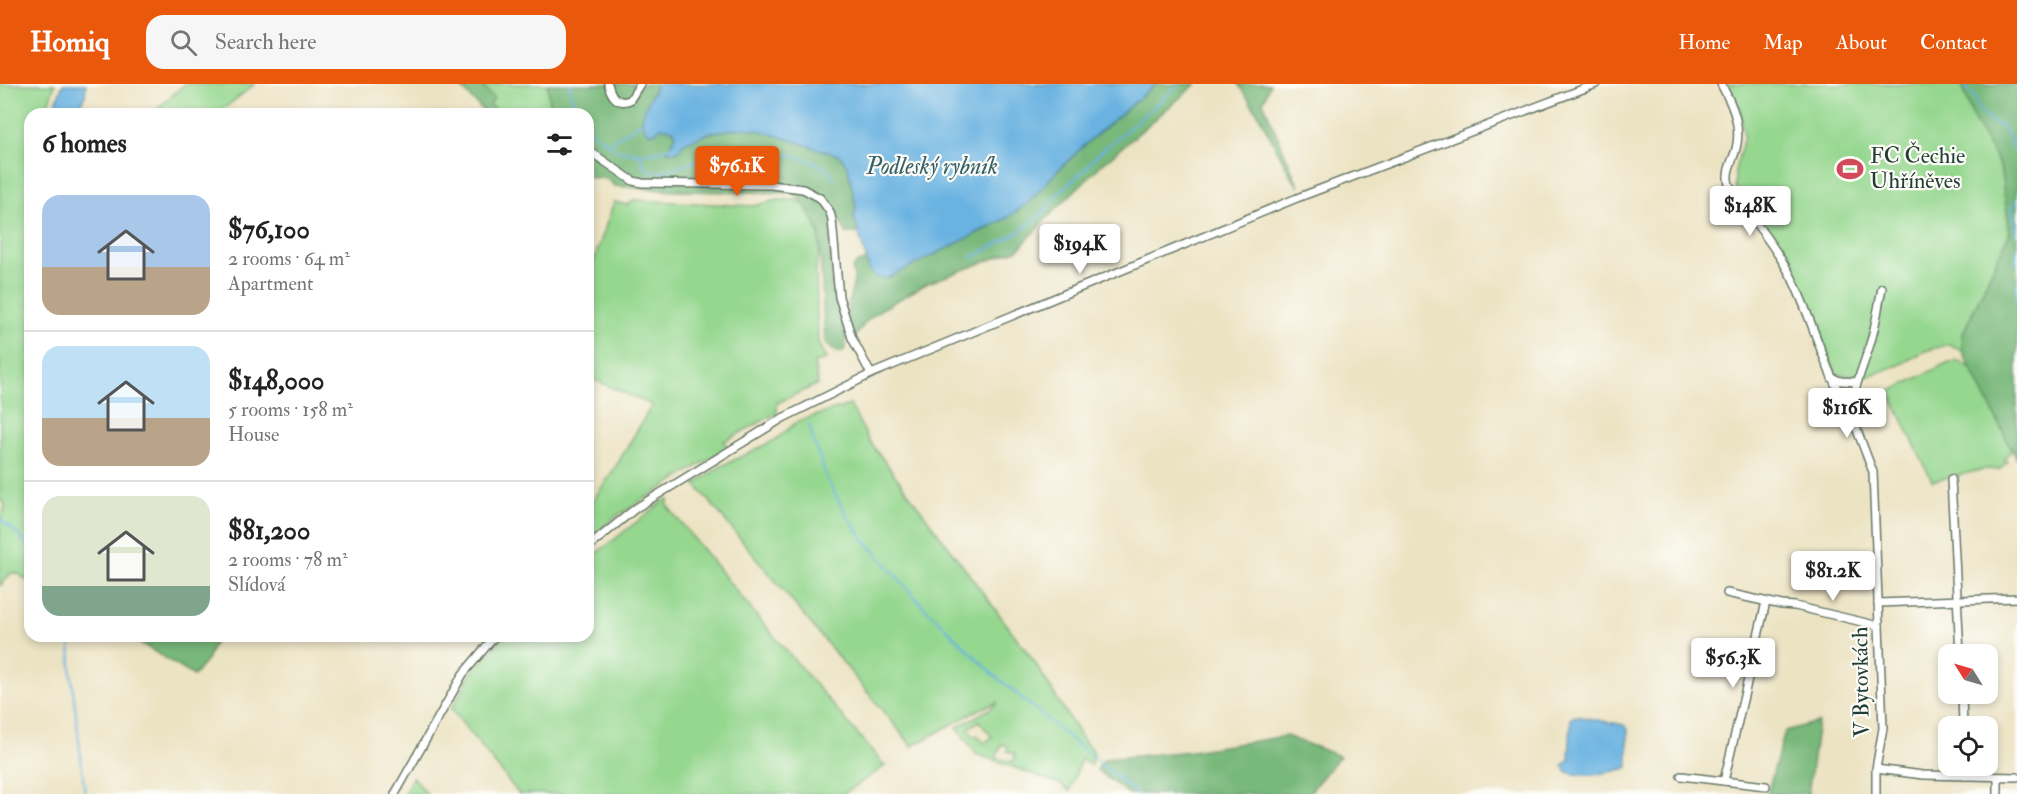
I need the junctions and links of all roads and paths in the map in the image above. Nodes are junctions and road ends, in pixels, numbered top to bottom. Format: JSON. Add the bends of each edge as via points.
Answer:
{"nodes":[{"id":1,"x":608,"y":84,"type":"edge"},
{"id":2,"x":640,"y":84,"type":"edge"},
{"id":3,"x":1596,"y":84,"type":"edge"},
{"id":4,"x":1721,"y":84,"type":"edge"},
{"id":5,"x":594,"y":154,"type":"edge"},
{"id":6,"x":1882,"y":288,"type":"dead end"},
{"id":7,"x":871,"y":374,"type":"junction"},
{"id":8,"x":1832,"y":378,"type":"junction"},
{"id":9,"x":1857,"y":382,"type":"junction"},
{"id":10,"x":1852,"y":417,"type":"junction"},
{"id":11,"x":1952,"y":479,"type":"dead end"},
{"id":12,"x":594,"y":542,"type":"edge"},
{"id":13,"x":1727,"y":593,"type":"dead end"},
{"id":14,"x":2017,"y":598,"type":"edge"},
{"id":15,"x":1958,"y":599,"type":"junction"},
{"id":16,"x":1766,"y":602,"type":"junction"},
{"id":17,"x":1878,"y":603,"type":"junction"},
{"id":18,"x":1879,"y":626,"type":"junction"},
{"id":19,"x":490,"y":642,"type":"edge"},
{"id":20,"x":1960,"y":644,"type":"edge"},
{"id":21,"x":1876,"y":769,"type":"junction"},
{"id":22,"x":1938,"y":775,"type":"edge"},
{"id":23,"x":1681,"y":776,"type":"dead end"},
{"id":24,"x":1966,"y":776,"type":"edge"},
{"id":25,"x":2017,"y":777,"type":"edge"},
{"id":26,"x":1998,"y":778,"type":"junction"},
{"id":27,"x":1724,"y":781,"type":"junction"},
{"id":28,"x":1766,"y":786,"type":"dead end"},
{"id":29,"x":395,"y":794,"type":"edge"},
{"id":30,"x":1876,"y":794,"type":"edge"},
{"id":31,"x":1998,"y":794,"type":"edge"}],
"edges":[{"from":1,"to":2,"type":"street","via":[[614,98],[623,102],[630,100]]},
{"from":3,"to":7,"type":"street","via":[[1297,198]]},
{"from":4,"to":8,"type":"street","name":"V Bytovkách","via":[[1733,106],[1738,133],[1728,182],[1792,279]]},
{"from":5,"to":7,"type":"street","via":[[642,183],[771,185],[803,189],[820,198],[832,220],[839,297],[852,338]]},
{"from":6,"to":9,"type":"street","via":[[1872,341]]},
{"from":7,"to":12,"type":"street","via":[[773,424],[636,508]]},
{"from":8,"to":9,"type":"street"},
{"from":8,"to":10,"type":"street","name":"V Bytovkách"},
{"from":9,"to":10,"type":"street"},
{"from":10,"to":17,"type":"street","name":"V Bytovkách","via":[[1873,472]]},
{"from":11,"to":15,"type":"street"},
{"from":13,"to":16,"type":"street"},
{"from":14,"to":15,"type":"street"},
{"from":15,"to":17,"type":"street"},
{"from":15,"to":20,"type":"street"},
{"from":16,"to":18,"type":"street"},
{"from":16,"to":27,"type":"street"},
{"from":17,"to":18,"type":"street","name":"V Bytovkách"},
{"from":18,"to":21,"type":"street","name":"V Bytovkách","via":[[1883,729]]},
{"from":19,"to":29,"type":"street","via":[[463,674]]},
{"from":21,"to":22,"type":"street"},
{"from":21,"to":30,"type":"street","name":"V Bytovkách"},
{"from":23,"to":27,"type":"street"},
{"from":24,"to":26,"type":"street"},
{"from":25,"to":26,"type":"street"},
{"from":26,"to":31,"type":"street"},
{"from":27,"to":28,"type":"street"}]}
